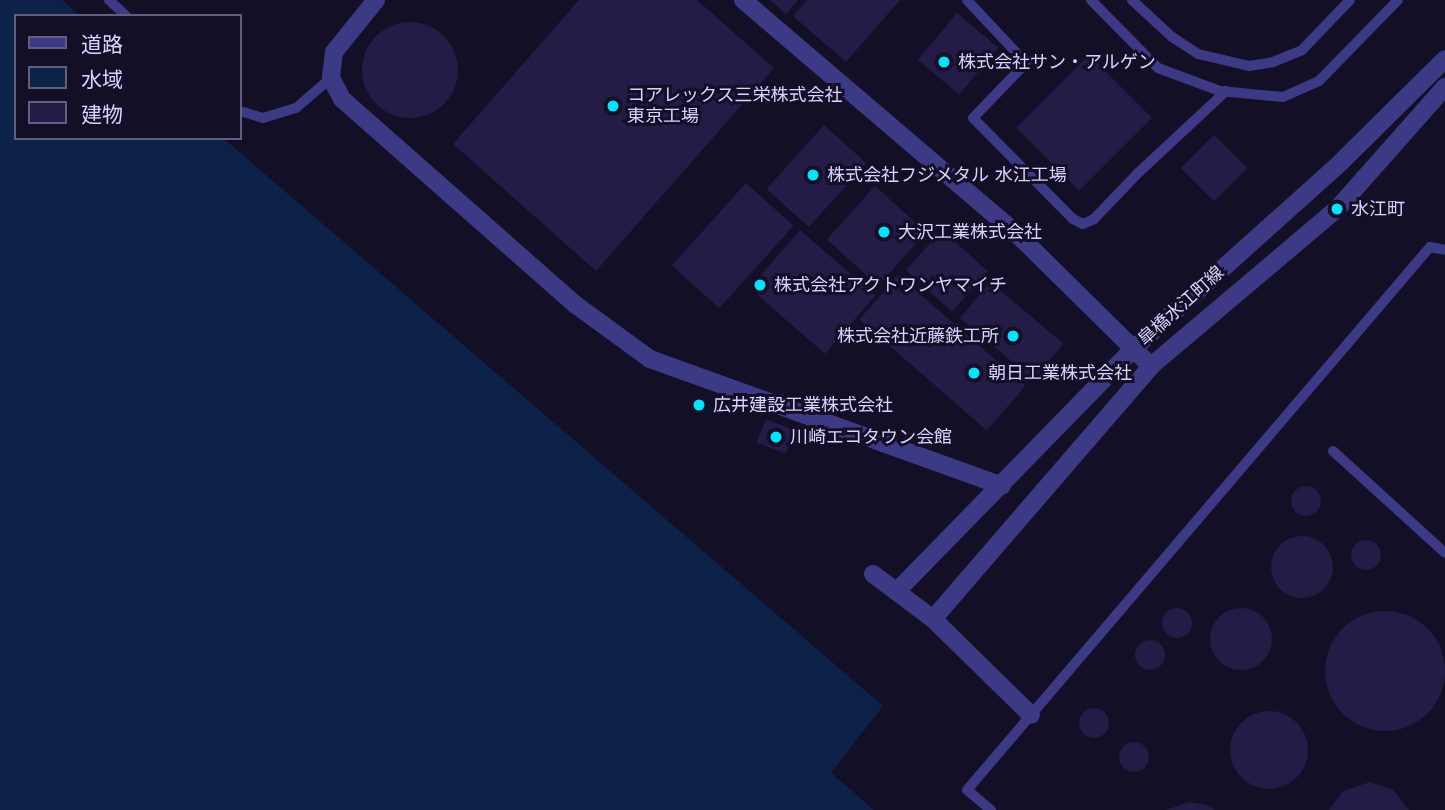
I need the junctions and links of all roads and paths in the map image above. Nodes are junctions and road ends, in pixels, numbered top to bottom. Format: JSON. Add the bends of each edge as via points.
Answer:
{"nodes":[{"id":1,"x":108,"y":0,"type":"edge"},
{"id":2,"x":376,"y":0,"type":"edge"},
{"id":3,"x":743,"y":0,"type":"edge"},
{"id":4,"x":967,"y":0,"type":"edge"},
{"id":5,"x":1091,"y":0,"type":"edge"},
{"id":6,"x":1132,"y":0,"type":"edge"},
{"id":7,"x":1350,"y":0,"type":"edge"},
{"id":8,"x":1398,"y":0,"type":"edge"},
{"id":9,"x":1342,"y":5,"type":"edge"},
{"id":10,"x":124,"y":14,"type":"edge"},
{"id":11,"x":1445,"y":59,"type":"edge"},
{"id":12,"x":331,"y":78,"type":"junction"},
{"id":13,"x":1445,"y":88,"type":"edge"},
{"id":14,"x":1226,"y":91,"type":"junction"},
{"id":15,"x":242,"y":112,"type":"edge"},
{"id":16,"x":1445,"y":250,"type":"edge"},
{"id":17,"x":1134,"y":348,"type":"junction"},
{"id":18,"x":1151,"y":366,"type":"junction"},
{"id":19,"x":1334,"y":451,"type":"dead end"},
{"id":20,"x":1002,"y":486,"type":"junction"},
{"id":21,"x":1445,"y":553,"type":"edge"},
{"id":22,"x":873,"y":574,"type":"dead end"},
{"id":23,"x":897,"y":591,"type":"junction"},
{"id":24,"x":933,"y":619,"type":"junction"},
{"id":25,"x":1031,"y":715,"type":"junction"},
{"id":26,"x":991,"y":810,"type":"edge"}],
"edges":[{"from":1,"to":10,"type":"lane"},
{"from":2,"to":12,"type":"street","via":[[334,52]]},
{"from":3,"to":17,"type":"street","via":[[1016,233]]},
{"from":4,"to":14,"type":"lane","via":[[1026,63],[973,118],[1083,224],[1094,219]]},
{"from":5,"to":14,"type":"lane","via":[[1158,68]]},
{"from":6,"to":9,"type":"lane","via":[[1198,54],[1249,66],[1302,50]]},
{"from":7,"to":9,"type":"lane"},
{"from":8,"to":14,"type":"lane","via":[[1319,81],[1283,97]]},
{"from":11,"to":17,"type":"street","name":"皐橋水江町線","via":[[1341,162]]},
{"from":12,"to":15,"type":"lane","via":[[296,108],[263,118]]},
{"from":12,"to":20,"type":"street","via":[[342,99],[576,305],[650,359]]},
{"from":13,"to":18,"type":"street","name":"皐橋水江町線","via":[[1337,208]]},
{"from":16,"to":25,"type":"lane","via":[[1430,247]]},
{"from":17,"to":18,"type":"street"},
{"from":17,"to":20,"type":"street","name":"皐橋水江町線"},
{"from":18,"to":24,"type":"street","name":"皐橋水江町線"},
{"from":19,"to":21,"type":"lane"},
{"from":20,"to":23,"type":"street","name":"皐橋水江町線"},
{"from":22,"to":23,"type":"street"},
{"from":23,"to":24,"type":"street"},
{"from":24,"to":25,"type":"street"},
{"from":25,"to":26,"type":"lane","via":[[967,790]]}]}
